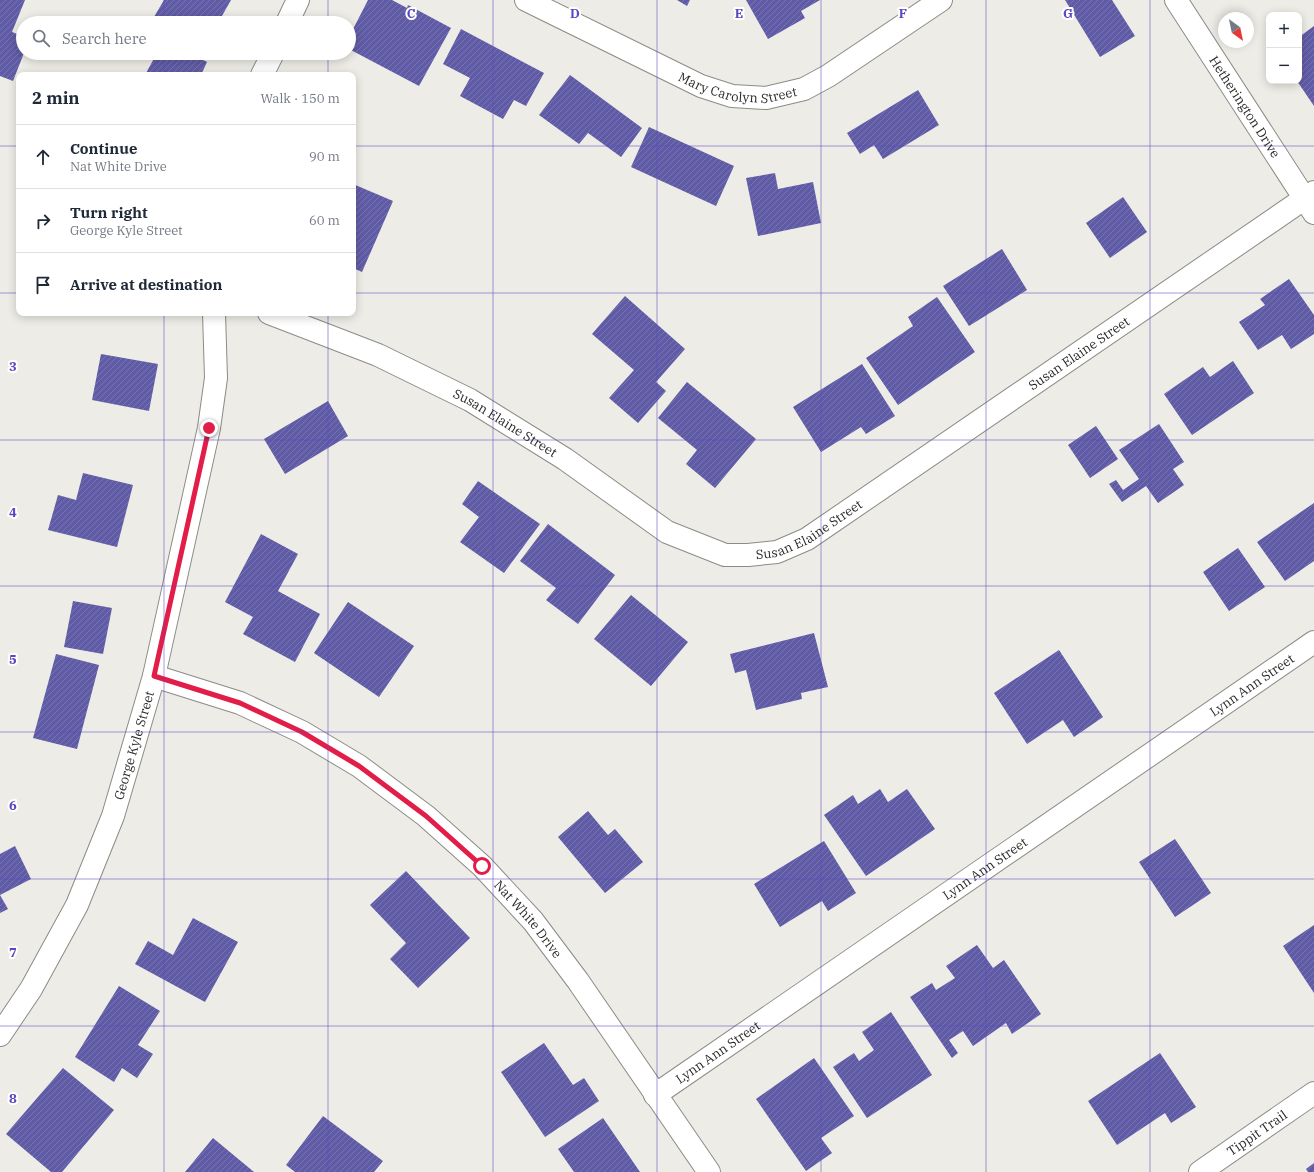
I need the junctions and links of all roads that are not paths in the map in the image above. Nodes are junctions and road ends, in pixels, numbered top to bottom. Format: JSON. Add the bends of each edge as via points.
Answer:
{"nodes":[{"id":1,"x":298,"y":0,"type":"edge"},
{"id":2,"x":526,"y":0,"type":"edge"},
{"id":3,"x":941,"y":0,"type":"edge"},
{"id":4,"x":1176,"y":0,"type":"edge"},
{"id":5,"x":290,"y":16,"type":"edge"},
{"id":6,"x":269,"y":60,"type":"edge"},
{"id":7,"x":263,"y":72,"type":"edge"},
{"id":8,"x":1311,"y":202,"type":"edge"},
{"id":9,"x":214,"y":316,"type":"edge"},
{"id":10,"x":277,"y":316,"type":"edge"},
{"id":11,"x":1314,"y":642,"type":"edge"},
{"id":12,"x":154,"y":676,"type":"junction"},
{"id":13,"x":0,"y":1035,"type":"edge"},
{"id":14,"x":1314,"y":1093,"type":"edge"},
{"id":15,"x":655,"y":1095,"type":"junction"},
{"id":16,"x":709,"y":1172,"type":"edge"},
{"id":17,"x":1200,"y":1172,"type":"edge"}],
"edges":[{"from":1,"to":5,"type":"street"},
{"from":2,"to":3,"type":"street","name":"Mary Carolyn Street","via":[[701,86],[732,96],[766,98],[804,89],[828,76]]},
{"from":4,"to":8,"type":"street","name":"Hetherington Drive"},
{"from":6,"to":7,"type":"street"},
{"from":8,"to":10,"type":"street","name":"Susan Elaine Street","via":[[807,539],[777,552],[725,555],[667,532],[565,459],[470,400],[378,355]]},
{"from":9,"to":12,"type":"street","name":"George Kyle Street","via":[[216,378],[209,428]]},
{"from":11,"to":15,"type":"street","name":"Lynn Ann Street"},
{"from":12,"to":13,"type":"street","name":"George Kyle Street","via":[[114,816],[77,905],[31,989]]},
{"from":12,"to":15,"type":"street","name":"Nat White Drive","via":[[240,703],[302,732],[359,766],[426,816],[482,866],[533,920],[578,980]]},
{"from":14,"to":17,"type":"street","name":"Tippit Trail"},
{"from":15,"to":16,"type":"street","name":"Nat White Drive"}]}
